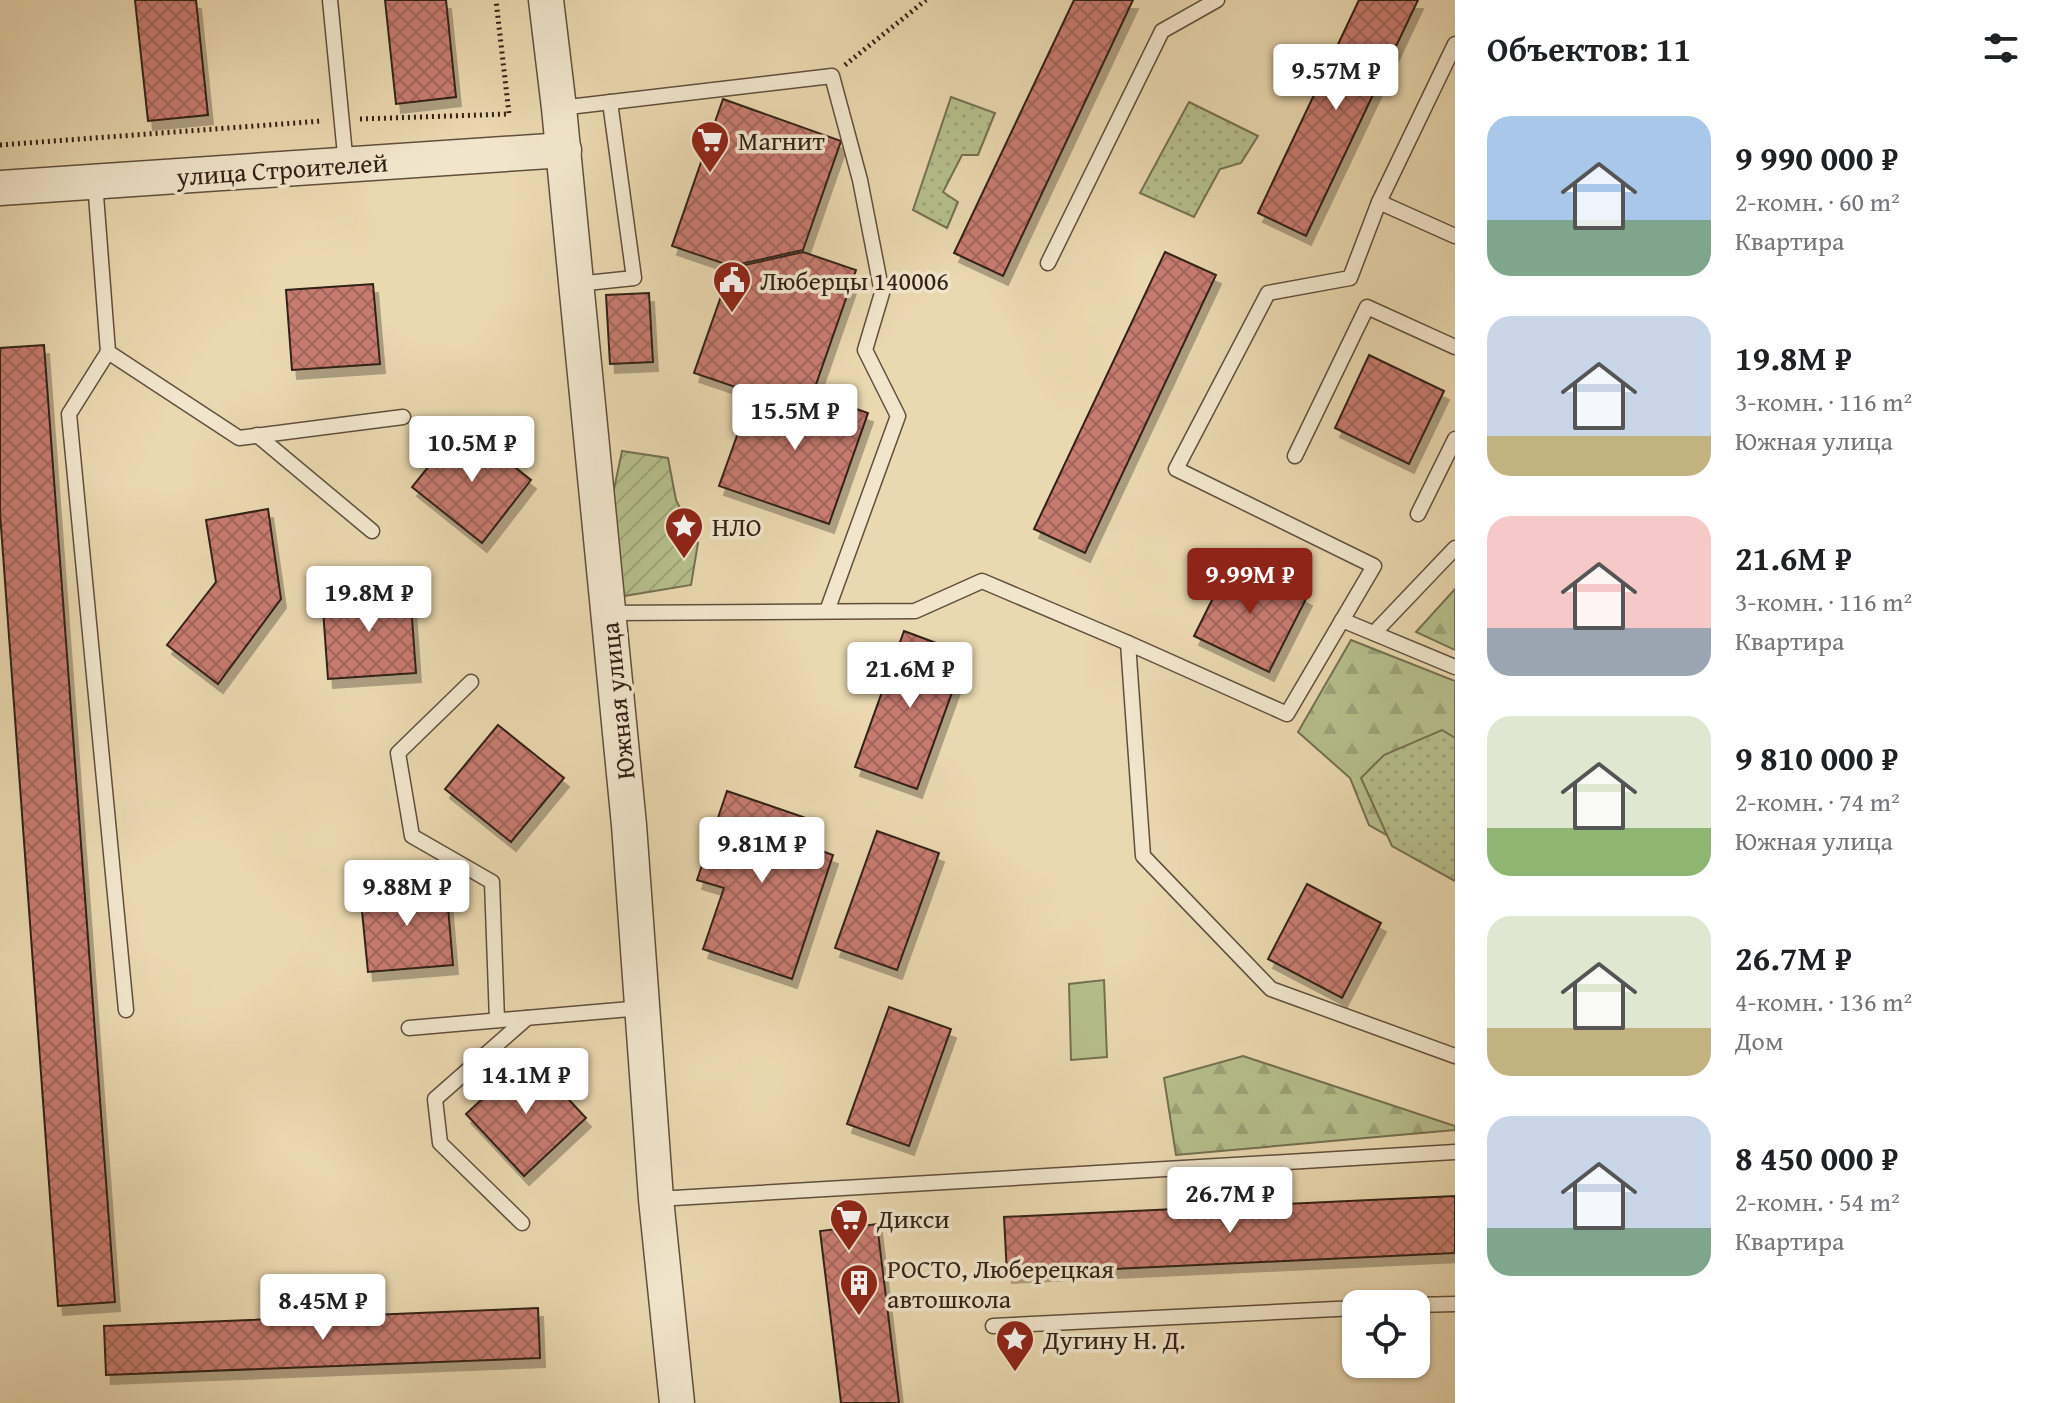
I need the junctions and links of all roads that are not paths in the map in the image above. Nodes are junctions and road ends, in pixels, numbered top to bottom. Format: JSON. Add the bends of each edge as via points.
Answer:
{"nodes":[{"id":1,"x":330,"y":0,"type":"edge"},
{"id":2,"x":546,"y":0,"type":"edge"},
{"id":3,"x":1217,"y":0,"type":"edge"},
{"id":4,"x":1455,"y":44,"type":"edge"},
{"id":5,"x":610,"y":102,"type":"junction"},
{"id":6,"x":559,"y":108,"type":"junction"},
{"id":7,"x":564,"y":150,"type":"junction"},
{"id":8,"x":346,"y":165,"type":"junction"},
{"id":9,"x":95,"y":182,"type":"junction"},
{"id":10,"x":0,"y":188,"type":"edge"},
{"id":11,"x":1379,"y":202,"type":"junction"},
{"id":12,"x":1455,"y":236,"type":"edge"},
{"id":13,"x":1048,"y":263,"type":"dead end"},
{"id":14,"x":577,"y":284,"type":"junction"},
{"id":15,"x":1455,"y":347,"type":"edge"},
{"id":16,"x":108,"y":352,"type":"junction"},
{"id":17,"x":403,"y":417,"type":"dead end"},
{"id":18,"x":257,"y":435,"type":"junction"},
{"id":19,"x":1455,"y":439,"type":"edge"},
{"id":20,"x":1295,"y":456,"type":"dead end"},
{"id":21,"x":1418,"y":514,"type":"dead end"},
{"id":22,"x":372,"y":531,"type":"dead end"},
{"id":23,"x":1455,"y":548,"type":"edge"},
{"id":24,"x":827,"y":611,"type":"junction"},
{"id":25,"x":609,"y":613,"type":"junction"},
{"id":26,"x":1342,"y":620,"type":"junction"},
{"id":27,"x":1374,"y":633,"type":"junction"},
{"id":28,"x":1128,"y":643,"type":"junction"},
{"id":29,"x":1455,"y":667,"type":"edge"},
{"id":30,"x":471,"y":682,"type":"dead end"},
{"id":31,"x":642,"y":1008,"type":"junction"},
{"id":32,"x":126,"y":1010,"type":"dead end"},
{"id":33,"x":527,"y":1018,"type":"junction"},
{"id":34,"x":497,"y":1020,"type":"junction"},
{"id":35,"x":409,"y":1028,"type":"dead end"},
{"id":36,"x":1455,"y":1056,"type":"edge"},
{"id":37,"x":1455,"y":1152,"type":"edge"},
{"id":38,"x":656,"y":1199,"type":"junction"},
{"id":39,"x":522,"y":1223,"type":"dead end"},
{"id":40,"x":1455,"y":1304,"type":"edge"},
{"id":41,"x":1430,"y":1305,"type":"edge"},
{"id":42,"x":1342,"y":1309,"type":"edge"},
{"id":43,"x":993,"y":1326,"type":"dead end"},
{"id":44,"x":677,"y":1403,"type":"edge"}],
"edges":[{"from":1,"to":8,"type":"lane"},
{"from":2,"to":6,"type":"street","name":"Южная улица"},
{"from":3,"to":13,"type":"lane","via":[[1162,31]]},
{"from":4,"to":11,"type":"lane"},
{"from":5,"to":6,"type":"lane"},
{"from":5,"to":14,"type":"lane","via":[[634,278]]},
{"from":5,"to":24,"type":"lane","via":[[832,76],[882,293],[865,350],[898,416]]},
{"from":6,"to":7,"type":"street","name":"Южная улица"},
{"from":7,"to":8,"type":"street","name":"улица Строителей"},
{"from":7,"to":14,"type":"street","name":"Южная улица"},
{"from":8,"to":9,"type":"street","name":"улица Строителей"},
{"from":9,"to":10,"type":"street","name":"улица Строителей"},
{"from":9,"to":16,"type":"lane"},
{"from":11,"to":12,"type":"lane"},
{"from":11,"to":26,"type":"lane","via":[[1350,278],[1268,293],[1176,469],[1374,566]]},
{"from":14,"to":25,"type":"street","name":"Южная улица"},
{"from":15,"to":20,"type":"lane","via":[[1367,307]]},
{"from":16,"to":18,"type":"lane","via":[[239,438]]},
{"from":16,"to":32,"type":"lane","via":[[69,414]]},
{"from":17,"to":18,"type":"lane"},
{"from":18,"to":22,"type":"lane"},
{"from":19,"to":21,"type":"lane"},
{"from":23,"to":27,"type":"lane"},
{"from":24,"to":25,"type":"lane"},
{"from":24,"to":28,"type":"lane","via":[[915,611],[982,581]]},
{"from":25,"to":31,"type":"street","name":"Южная улица"},
{"from":26,"to":27,"type":"lane"},
{"from":26,"to":28,"type":"lane","via":[[1287,714]]},
{"from":27,"to":29,"type":"lane"},
{"from":28,"to":36,"type":"lane","via":[[1143,856],[1271,989]]},
{"from":30,"to":34,"type":"lane","via":[[398,753],[412,836],[492,882]]},
{"from":31,"to":33,"type":"lane"},
{"from":31,"to":38,"type":"street","name":"Южная улица"},
{"from":33,"to":34,"type":"lane"},
{"from":33,"to":39,"type":"lane","via":[[435,1099],[440,1143]]},
{"from":34,"to":35,"type":"lane"},
{"from":37,"to":38,"type":"lane"},
{"from":38,"to":44,"type":"street","name":"Южная улица"},
{"from":40,"to":41,"type":"lane"},
{"from":42,"to":43,"type":"lane"}]}
